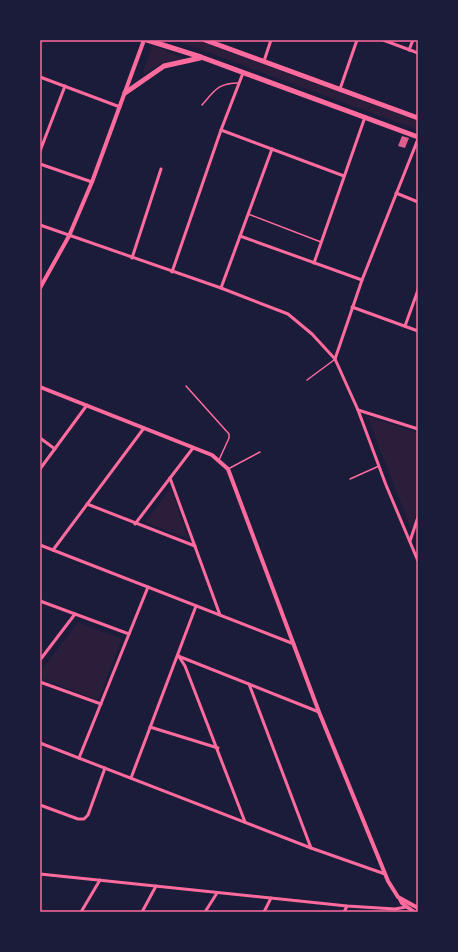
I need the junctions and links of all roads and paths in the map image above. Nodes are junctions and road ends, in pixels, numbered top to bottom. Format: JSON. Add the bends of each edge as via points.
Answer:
{"nodes":[{"id":1,"x":144,"y":40,"type":"edge"},
{"id":2,"x":147,"y":40,"type":"edge"},
{"id":3,"x":206,"y":40,"type":"edge"},
{"id":4,"x":271,"y":40,"type":"edge"},
{"id":5,"x":357,"y":40,"type":"edge"},
{"id":6,"x":384,"y":40,"type":"edge"},
{"id":7,"x":413,"y":40,"type":"edge"},
{"id":8,"x":410,"y":50,"type":"junction"},
{"id":9,"x":418,"y":53,"type":"edge"},
{"id":10,"x":201,"y":57,"type":"junction"},
{"id":11,"x":264,"y":61,"type":"junction"},
{"id":12,"x":243,"y":73,"type":"junction"},
{"id":13,"x":40,"y":77,"type":"edge"},
{"id":14,"x":239,"y":83,"type":"junction"},
{"id":15,"x":65,"y":86,"type":"junction"},
{"id":16,"x":340,"y":89,"type":"junction"},
{"id":17,"x":125,"y":93,"type":"junction"},
{"id":18,"x":202,"y":105,"type":"dead end"},
{"id":19,"x":120,"y":107,"type":"junction"},
{"id":20,"x":364,"y":117,"type":"junction"},
{"id":21,"x":418,"y":118,"type":"edge"},
{"id":22,"x":221,"y":130,"type":"junction"},
{"id":23,"x":418,"y":138,"type":"edge"},
{"id":24,"x":272,"y":149,"type":"junction"},
{"id":25,"x":40,"y":151,"type":"edge"},
{"id":26,"x":40,"y":164,"type":"edge"},
{"id":27,"x":161,"y":169,"type":"dead end"},
{"id":28,"x":344,"y":176,"type":"junction"},
{"id":29,"x":92,"y":182,"type":"junction"},
{"id":30,"x":396,"y":194,"type":"junction"},
{"id":31,"x":418,"y":202,"type":"edge"},
{"id":32,"x":248,"y":214,"type":"junction"},
{"id":33,"x":40,"y":225,"type":"edge"},
{"id":34,"x":69,"y":236,"type":"junction"},
{"id":35,"x":240,"y":236,"type":"junction"},
{"id":36,"x":321,"y":242,"type":"junction"},
{"id":37,"x":132,"y":258,"type":"junction"},
{"id":38,"x":314,"y":263,"type":"junction"},
{"id":39,"x":172,"y":272,"type":"junction"},
{"id":40,"x":362,"y":280,"type":"junction"},
{"id":41,"x":40,"y":288,"type":"edge"},
{"id":42,"x":221,"y":288,"type":"junction"},
{"id":43,"x":418,"y":290,"type":"edge"},
{"id":44,"x":352,"y":307,"type":"junction"},
{"id":45,"x":405,"y":326,"type":"junction"},
{"id":46,"x":418,"y":331,"type":"edge"},
{"id":47,"x":335,"y":359,"type":"junction"},
{"id":48,"x":307,"y":380,"type":"dead end"},
{"id":49,"x":186,"y":386,"type":"dead end"},
{"id":50,"x":40,"y":387,"type":"edge"},
{"id":51,"x":86,"y":405,"type":"junction"},
{"id":52,"x":358,"y":410,"type":"junction"},
{"id":53,"x":144,"y":428,"type":"junction"},
{"id":54,"x":418,"y":429,"type":"edge"},
{"id":55,"x":40,"y":438,"type":"edge"},
{"id":56,"x":55,"y":448,"type":"junction"},
{"id":57,"x":193,"y":448,"type":"junction"},
{"id":58,"x":260,"y":452,"type":"dead end"},
{"id":59,"x":219,"y":460,"type":"junction"},
{"id":60,"x":379,"y":466,"type":"junction"},
{"id":61,"x":40,"y":469,"type":"edge"},
{"id":62,"x":228,"y":469,"type":"junction"},
{"id":63,"x":170,"y":478,"type":"junction"},
{"id":64,"x":350,"y":479,"type":"dead end"},
{"id":65,"x":87,"y":504,"type":"junction"},
{"id":66,"x":418,"y":517,"type":"edge"},
{"id":67,"x":135,"y":524,"type":"junction"},
{"id":68,"x":410,"y":542,"type":"junction"},
{"id":69,"x":40,"y":545,"type":"edge"},
{"id":70,"x":195,"y":546,"type":"junction"},
{"id":71,"x":53,"y":550,"type":"junction"},
{"id":72,"x":418,"y":560,"type":"edge"},
{"id":73,"x":148,"y":587,"type":"junction"},
{"id":74,"x":40,"y":600,"type":"edge"},
{"id":75,"x":196,"y":606,"type":"junction"},
{"id":76,"x":76,"y":614,"type":"junction"},
{"id":77,"x":220,"y":615,"type":"junction"},
{"id":78,"x":129,"y":634,"type":"junction"},
{"id":79,"x":294,"y":644,"type":"junction"},
{"id":80,"x":178,"y":655,"type":"junction"},
{"id":81,"x":40,"y":660,"type":"edge"},
{"id":82,"x":40,"y":682,"type":"edge"},
{"id":83,"x":249,"y":684,"type":"junction"},
{"id":84,"x":101,"y":704,"type":"junction"},
{"id":85,"x":320,"y":712,"type":"junction"},
{"id":86,"x":150,"y":727,"type":"junction"},
{"id":87,"x":40,"y":743,"type":"edge"},
{"id":88,"x":218,"y":748,"type":"junction"},
{"id":89,"x":79,"y":758,"type":"junction"},
{"id":90,"x":105,"y":768,"type":"junction"},
{"id":91,"x":131,"y":778,"type":"junction"},
{"id":92,"x":40,"y":805,"type":"edge"},
{"id":93,"x":244,"y":822,"type":"junction"},
{"id":94,"x":311,"y":848,"type":"junction"},
{"id":95,"x":40,"y":874,"type":"edge"},
{"id":96,"x":385,"y":874,"type":"junction"},
{"id":97,"x":100,"y":880,"type":"junction"},
{"id":98,"x":156,"y":886,"type":"junction"},
{"id":99,"x":217,"y":892,"type":"junction"},
{"id":100,"x":398,"y":897,"type":"junction"},
{"id":101,"x":271,"y":898,"type":"junction"},
{"id":102,"x":347,"y":906,"type":"junction"},
{"id":103,"x":406,"y":907,"type":"junction"},
{"id":104,"x":418,"y":908,"type":"edge"},
{"id":105,"x":81,"y":912,"type":"edge"},
{"id":106,"x":142,"y":912,"type":"edge"},
{"id":107,"x":205,"y":912,"type":"edge"},
{"id":108,"x":264,"y":912,"type":"edge"},
{"id":109,"x":344,"y":912,"type":"edge"},
{"id":110,"x":412,"y":912,"type":"edge"}],
"edges":[{"from":1,"to":17,"type":"street"},
{"from":2,"to":10,"type":"main road"},
{"from":3,"to":11,"type":"main road"},
{"from":4,"to":11,"type":"street"},
{"from":5,"to":16,"type":"street"},
{"from":6,"to":8,"type":"street"},
{"from":7,"to":8,"type":"street"},
{"from":8,"to":9,"type":"street"},
{"from":10,"to":12,"type":"main road"},
{"from":10,"to":17,"type":"main road","via":[[164,66]]},
{"from":11,"to":16,"type":"main road"},
{"from":12,"to":14,"type":"street"},
{"from":12,"to":20,"type":"main road"},
{"from":13,"to":15,"type":"street"},
{"from":14,"to":18,"type":"lane","via":[[220,86]]},
{"from":14,"to":22,"type":"street"},
{"from":15,"to":19,"type":"street"},
{"from":15,"to":25,"type":"street"},
{"from":16,"to":21,"type":"main road"},
{"from":17,"to":19,"type":"street"},
{"from":19,"to":29,"type":"street"},
{"from":20,"to":23,"type":"main road"},
{"from":20,"to":28,"type":"street"},
{"from":22,"to":24,"type":"street"},
{"from":22,"to":39,"type":"street"},
{"from":23,"to":30,"type":"street"},
{"from":24,"to":28,"type":"street"},
{"from":24,"to":32,"type":"street"},
{"from":26,"to":29,"type":"street"},
{"from":27,"to":37,"type":"street"},
{"from":28,"to":36,"type":"street"},
{"from":29,"to":34,"type":"street"},
{"from":30,"to":31,"type":"street"},
{"from":30,"to":40,"type":"street"},
{"from":32,"to":35,"type":"street"},
{"from":32,"to":36,"type":"lane"},
{"from":33,"to":34,"type":"street"},
{"from":34,"to":37,"type":"street"},
{"from":34,"to":41,"type":"street"},
{"from":35,"to":38,"type":"street"},
{"from":35,"to":42,"type":"street"},
{"from":36,"to":38,"type":"street"},
{"from":37,"to":39,"type":"street"},
{"from":38,"to":40,"type":"street"},
{"from":39,"to":42,"type":"street"},
{"from":40,"to":44,"type":"street"},
{"from":42,"to":47,"type":"street","via":[[288,314],[312,334]]},
{"from":43,"to":45,"type":"street"},
{"from":44,"to":45,"type":"street"},
{"from":44,"to":47,"type":"street"},
{"from":45,"to":46,"type":"street"},
{"from":47,"to":48,"type":"lane"},
{"from":47,"to":52,"type":"street"},
{"from":49,"to":59,"type":"lane","via":[[229,434]]},
{"from":50,"to":51,"type":"street"},
{"from":51,"to":53,"type":"street"},
{"from":51,"to":56,"type":"street"},
{"from":52,"to":54,"type":"street"},
{"from":52,"to":60,"type":"street"},
{"from":53,"to":57,"type":"street"},
{"from":53,"to":65,"type":"street"},
{"from":55,"to":56,"type":"street"},
{"from":56,"to":61,"type":"street"},
{"from":57,"to":59,"type":"street"},
{"from":57,"to":63,"type":"street"},
{"from":58,"to":62,"type":"lane"},
{"from":59,"to":62,"type":"street"},
{"from":60,"to":64,"type":"lane"},
{"from":60,"to":68,"type":"street"},
{"from":62,"to":79,"type":"street"},
{"from":63,"to":67,"type":"street"},
{"from":63,"to":70,"type":"street"},
{"from":65,"to":67,"type":"street"},
{"from":65,"to":71,"type":"street"},
{"from":66,"to":68,"type":"street"},
{"from":67,"to":70,"type":"street"},
{"from":68,"to":72,"type":"street"},
{"from":69,"to":71,"type":"street"},
{"from":70,"to":77,"type":"street"},
{"from":71,"to":73,"type":"street"},
{"from":73,"to":75,"type":"street"},
{"from":73,"to":78,"type":"street"},
{"from":74,"to":76,"type":"street"},
{"from":75,"to":77,"type":"street"},
{"from":75,"to":80,"type":"street"},
{"from":76,"to":78,"type":"street"},
{"from":76,"to":81,"type":"street"},
{"from":77,"to":79,"type":"street"},
{"from":78,"to":84,"type":"street"},
{"from":79,"to":85,"type":"street"},
{"from":80,"to":83,"type":"street"},
{"from":80,"to":86,"type":"street"},
{"from":80,"to":88,"type":"street","via":[[185,666]]},
{"from":82,"to":84,"type":"street"},
{"from":83,"to":85,"type":"street"},
{"from":83,"to":94,"type":"street"},
{"from":84,"to":89,"type":"street"},
{"from":85,"to":96,"type":"street"},
{"from":86,"to":88,"type":"street"},
{"from":86,"to":91,"type":"street"},
{"from":87,"to":89,"type":"street"},
{"from":88,"to":93,"type":"street"},
{"from":89,"to":90,"type":"street"},
{"from":90,"to":91,"type":"street"},
{"from":90,"to":92,"type":"street","via":[[84,819]]},
{"from":91,"to":93,"type":"street"},
{"from":93,"to":94,"type":"street"},
{"from":94,"to":96,"type":"street"},
{"from":95,"to":97,"type":"street"},
{"from":96,"to":100,"type":"street"},
{"from":97,"to":98,"type":"street"},
{"from":97,"to":105,"type":"street"},
{"from":98,"to":99,"type":"street"},
{"from":98,"to":106,"type":"street"},
{"from":99,"to":101,"type":"street"},
{"from":99,"to":107,"type":"street"},
{"from":100,"to":103,"type":"street"},
{"from":100,"to":104,"type":"street"},
{"from":101,"to":102,"type":"street"},
{"from":101,"to":108,"type":"street"},
{"from":102,"to":103,"type":"street","via":[[395,909]]},
{"from":102,"to":109,"type":"street"},
{"from":103,"to":110,"type":"street"}]}
